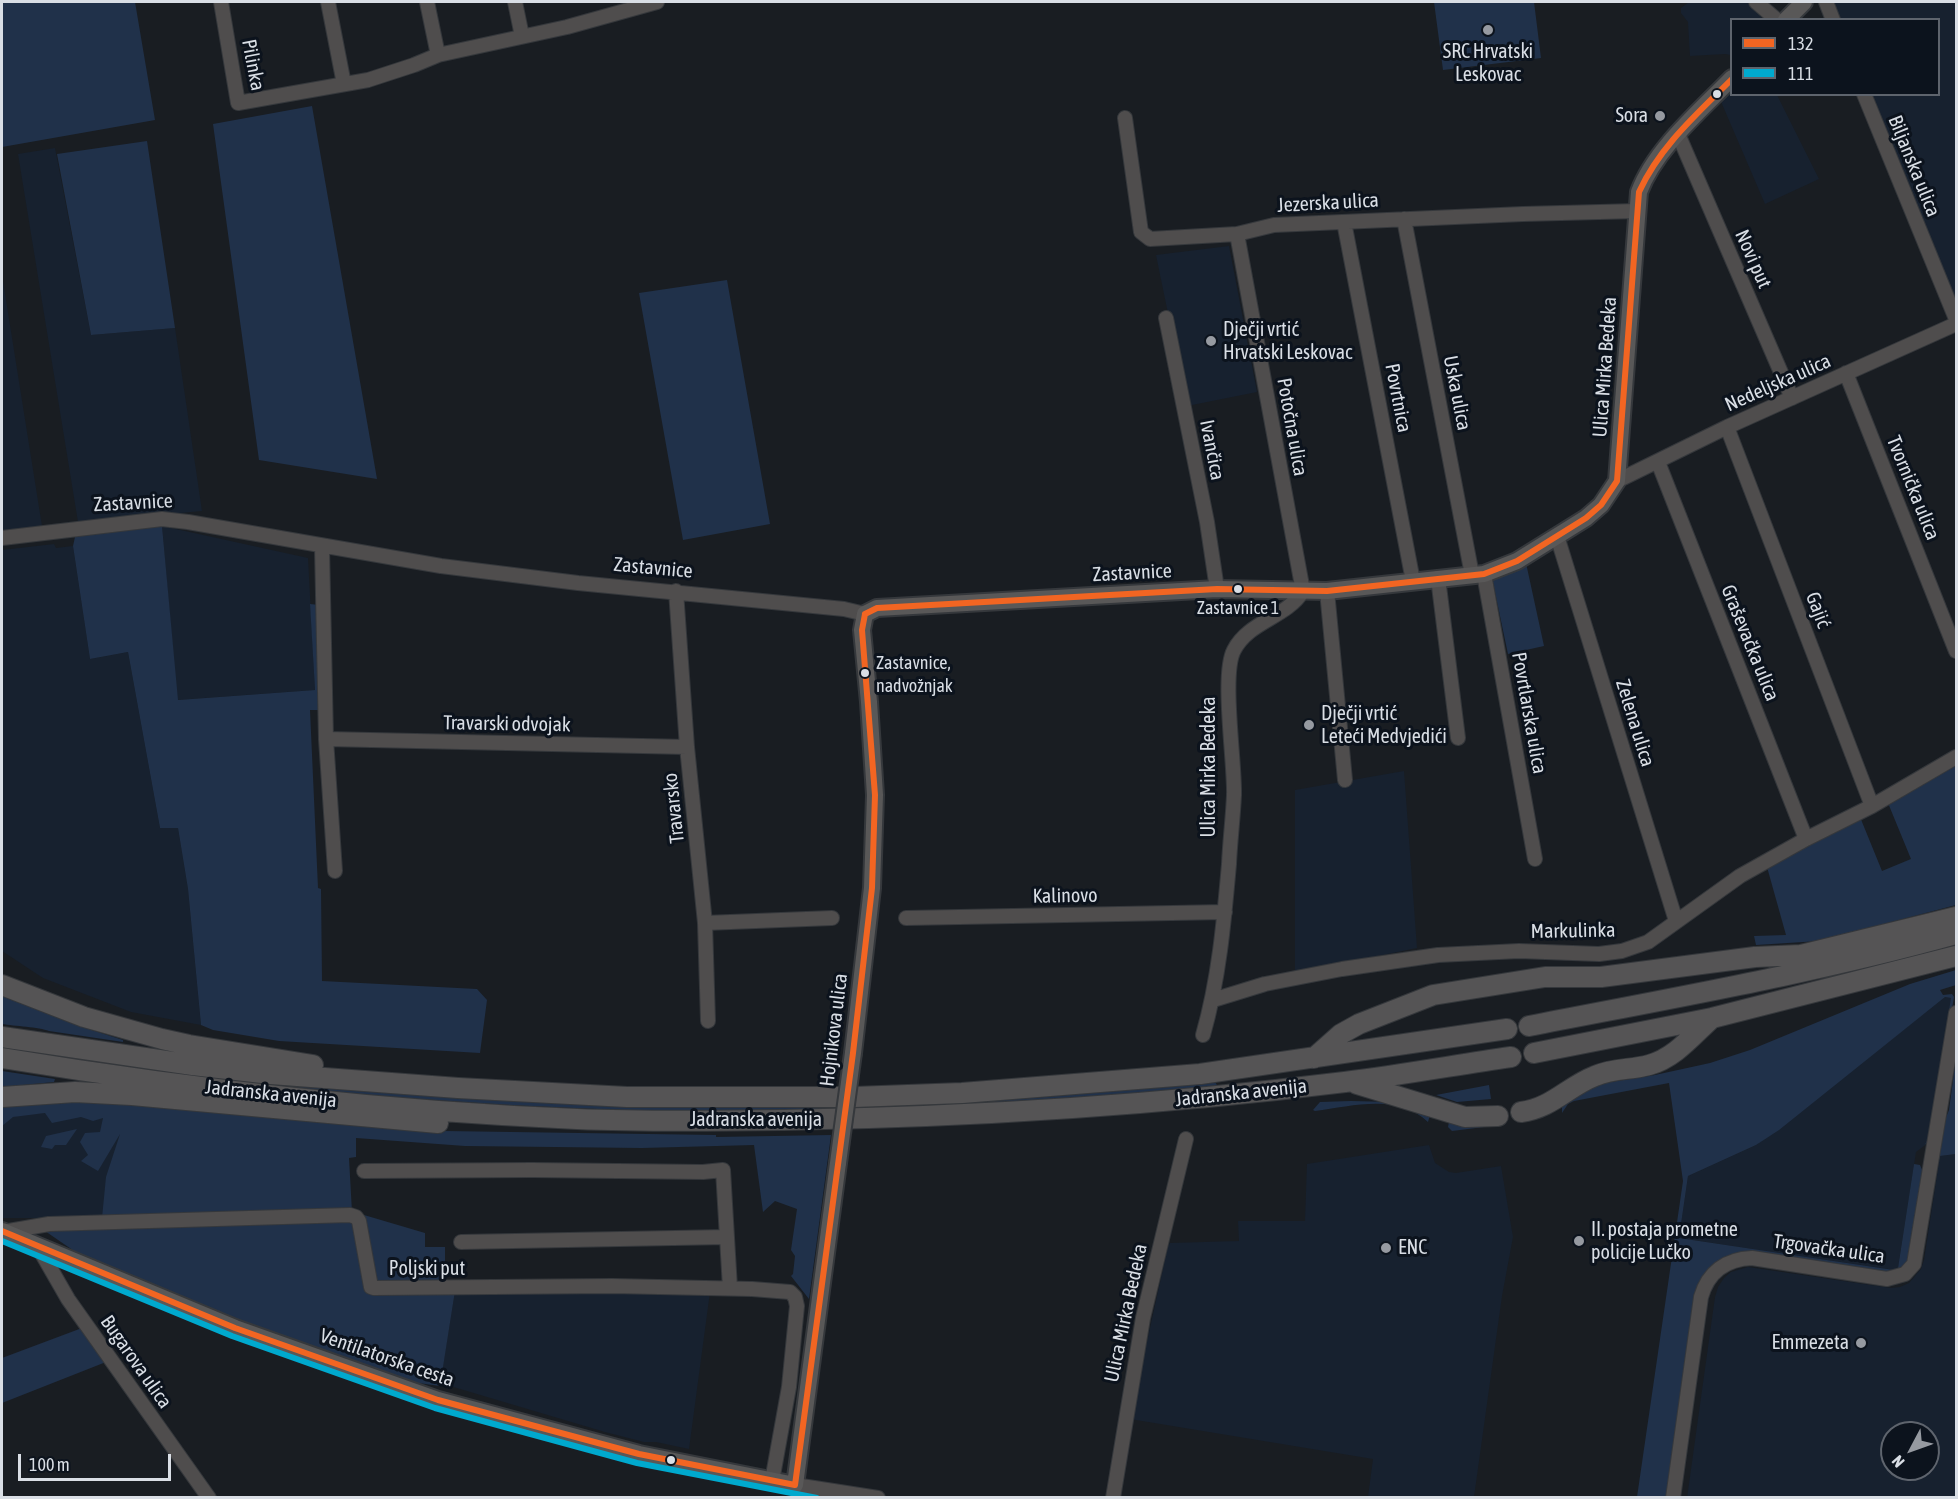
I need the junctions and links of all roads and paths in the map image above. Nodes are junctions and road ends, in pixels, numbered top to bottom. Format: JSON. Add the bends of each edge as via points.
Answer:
{"nodes":[{"id":1,"x":221,"y":2,"type":"edge"},
{"id":2,"x":328,"y":2,"type":"edge"},
{"id":3,"x":427,"y":2,"type":"edge"},
{"id":4,"x":514,"y":2,"type":"edge"},
{"id":5,"x":657,"y":2,"type":"edge"},
{"id":6,"x":1756,"y":2,"type":"edge"},
{"id":7,"x":1804,"y":2,"type":"edge"},
{"id":8,"x":1826,"y":2,"type":"edge"},
{"id":9,"x":1775,"y":18,"type":"edge"},
{"id":10,"x":1788,"y":18,"type":"edge"},
{"id":11,"x":1832,"y":18,"type":"edge"},
{"id":12,"x":522,"y":36,"type":"junction"},
{"id":13,"x":438,"y":55,"type":"junction"},
{"id":14,"x":1730,"y":79,"type":"edge"},
{"id":15,"x":345,"y":84,"type":"junction"},
{"id":16,"x":1865,"y":96,"type":"edge"},
{"id":17,"x":1125,"y":118,"type":"dead end"},
{"id":18,"x":1678,"y":135,"type":"junction"},
{"id":19,"x":1636,"y":211,"type":"junction"},
{"id":20,"x":1404,"y":219,"type":"junction"},
{"id":21,"x":1344,"y":222,"type":"junction"},
{"id":22,"x":1237,"y":234,"type":"junction"},
{"id":23,"x":1166,"y":318,"type":"dead end"},
{"id":24,"x":1956,"y":321,"type":"edge"},
{"id":25,"x":1846,"y":373,"type":"junction"},
{"id":26,"x":1792,"y":398,"type":"junction"},
{"id":27,"x":1727,"y":428,"type":"junction"},
{"id":28,"x":1658,"y":462,"type":"junction"},
{"id":29,"x":1617,"y":481,"type":"junction"},
{"id":30,"x":1557,"y":536,"type":"junction"},
{"id":31,"x":2,"y":538,"type":"edge"},
{"id":32,"x":322,"y":547,"type":"junction"},
{"id":33,"x":1478,"y":575,"type":"junction"},
{"id":34,"x":1438,"y":578,"type":"junction"},
{"id":35,"x":1413,"y":581,"type":"junction"},
{"id":36,"x":1217,"y":589,"type":"junction"},
{"id":37,"x":675,"y":591,"type":"junction"},
{"id":38,"x":1303,"y":591,"type":"junction"},
{"id":39,"x":1327,"y":591,"type":"junction"},
{"id":40,"x":865,"y":614,"type":"junction"},
{"id":41,"x":1956,"y":651,"type":"edge"},
{"id":42,"x":1458,"y":738,"type":"dead end"},
{"id":43,"x":326,"y":739,"type":"junction"},
{"id":44,"x":687,"y":747,"type":"junction"},
{"id":45,"x":1956,"y":757,"type":"edge"},
{"id":46,"x":1345,"y":780,"type":"dead end"},
{"id":47,"x":1872,"y":806,"type":"junction"},
{"id":48,"x":1806,"y":839,"type":"junction"},
{"id":49,"x":1535,"y":859,"type":"dead end"},
{"id":50,"x":335,"y":871,"type":"dead end"},
{"id":51,"x":1225,"y":912,"type":"junction"},
{"id":52,"x":1956,"y":917,"type":"edge"},
{"id":53,"x":832,"y":918,"type":"dead end"},
{"id":54,"x":906,"y":918,"type":"dead end"},
{"id":55,"x":1676,"y":921,"type":"junction"},
{"id":56,"x":705,"y":923,"type":"junction"},
{"id":57,"x":1956,"y":934,"type":"edge"},
{"id":58,"x":1956,"y":956,"type":"edge"},
{"id":59,"x":2,"y":985,"type":"edge"},
{"id":60,"x":1213,"y":1000,"type":"junction"},
{"id":61,"x":1956,"y":1013,"type":"edge"},
{"id":62,"x":1712,"y":1018,"type":"junction"},
{"id":63,"x":708,"y":1021,"type":"dead end"},
{"id":64,"x":1529,"y":1026,"type":"dead end"},
{"id":65,"x":1507,"y":1029,"type":"dead end"},
{"id":66,"x":1203,"y":1035,"type":"dead end"},
{"id":67,"x":2,"y":1037,"type":"edge"},
{"id":68,"x":1534,"y":1053,"type":"dead end"},
{"id":69,"x":1511,"y":1057,"type":"dead end"},
{"id":70,"x":2,"y":1058,"type":"edge"},
{"id":71,"x":1314,"y":1058,"type":"junction"},
{"id":72,"x":1345,"y":1082,"type":"junction"},
{"id":73,"x":458,"y":1088,"type":"junction"},
{"id":74,"x":2,"y":1097,"type":"edge"},
{"id":75,"x":1521,"y":1113,"type":"dead end"},
{"id":76,"x":1498,"y":1116,"type":"dead end"},
{"id":77,"x":581,"y":1119,"type":"junction"},
{"id":78,"x":1186,"y":1139,"type":"dead end"},
{"id":79,"x":364,"y":1171,"type":"dead end"},
{"id":80,"x":2,"y":1232,"type":"edge"},
{"id":81,"x":727,"y":1237,"type":"junction"},
{"id":82,"x":461,"y":1242,"type":"dead end"},
{"id":83,"x":37,"y":1245,"type":"junction"},
{"id":84,"x":730,"y":1288,"type":"junction"},
{"id":85,"x":772,"y":1481,"type":"junction"},
{"id":86,"x":801,"y":1490,"type":"edge"},
{"id":87,"x":209,"y":1497,"type":"edge"},
{"id":88,"x":878,"y":1497,"type":"edge"},
{"id":89,"x":1113,"y":1497,"type":"edge"},
{"id":90,"x":1673,"y":1497,"type":"edge"}],
"edges":[{"from":1,"to":15,"type":"street","name":"Pilinka","via":[[238,103]]},
{"from":2,"to":15,"type":"street"},
{"from":3,"to":13,"type":"street"},
{"from":4,"to":12,"type":"street"},
{"from":5,"to":12,"type":"street","name":"Pilinka"},
{"from":6,"to":9,"type":"street"},
{"from":7,"to":10,"type":"main road"},
{"from":8,"to":11,"type":"street"},
{"from":12,"to":13,"type":"street","name":"Pilinka"},
{"from":13,"to":15,"type":"street","name":"Pilinka","via":[[388,74]]},
{"from":14,"to":18,"type":"main road","name":"Ulica Mirka Bedeka"},
{"from":16,"to":24,"type":"street","name":"Biljanska ulica"},
{"from":17,"to":22,"type":"street","name":"Jezerska ulica","via":[[1141,232],[1150,239]]},
{"from":18,"to":19,"type":"main road","name":"Ulica Mirka Bedeka","via":[[1644,177]]},
{"from":18,"to":26,"type":"street","name":"Novi put"},
{"from":19,"to":20,"type":"street","name":"Jezerska ulica"},
{"from":19,"to":29,"type":"main road","name":"Ulica Mirka Bedeka"},
{"from":20,"to":21,"type":"street","name":"Jezerska ulica"},
{"from":20,"to":33,"type":"street","name":"Uska ulica"},
{"from":21,"to":22,"type":"street","name":"Jezerska ulica","via":[[1274,225]]},
{"from":21,"to":35,"type":"street","name":"Povrtnica"},
{"from":22,"to":38,"type":"street","name":"Potočna ulica"},
{"from":23,"to":36,"type":"street","name":"Ivančica"},
{"from":24,"to":25,"type":"street","name":"Nedeljska ulica"},
{"from":25,"to":26,"type":"street","name":"Nedeljska ulica"},
{"from":25,"to":41,"type":"street","name":"Tvornička ulica"},
{"from":26,"to":27,"type":"street","name":"Nedeljska ulica"},
{"from":27,"to":28,"type":"street","name":"Nedeljska ulica"},
{"from":27,"to":47,"type":"street","name":"Gajić"},
{"from":28,"to":29,"type":"street","name":"Nedeljska ulica"},
{"from":28,"to":48,"type":"street","name":"Graševačka ulica"},
{"from":29,"to":30,"type":"main road","name":"Ulica Mirka Bedeka","via":[[1601,505]]},
{"from":30,"to":33,"type":"main road","name":"Ulica Mirka Bedeka","via":[[1517,561]]},
{"from":30,"to":55,"type":"street","name":"Zelena ulica"},
{"from":31,"to":32,"type":"street","name":"Zastavnice","via":[[162,519]]},
{"from":32,"to":37,"type":"street","name":"Zastavnice","via":[[441,566]]},
{"from":32,"to":43,"type":"street"},
{"from":33,"to":34,"type":"main road","name":"Ulica Mirka Bedeka"},
{"from":33,"to":49,"type":"street","name":"Povrtlarska ulica"},
{"from":34,"to":35,"type":"main road","name":"Ulica Mirka Bedeka"},
{"from":34,"to":42,"type":"street"},
{"from":35,"to":39,"type":"main road","name":"Ulica Mirka Bedeka"},
{"from":36,"to":38,"type":"main road","name":"Zastavnice"},
{"from":36,"to":40,"type":"main road","name":"Zastavnice","via":[[877,608]]},
{"from":37,"to":40,"type":"street","name":"Zastavnice"},
{"from":37,"to":44,"type":"street","name":"Travarsko"},
{"from":38,"to":39,"type":"main road","name":"Ulica Mirka Bedeka"},
{"from":38,"to":51,"type":"street","name":"Ulica Mirka Bedeka","via":[[1297,600],[1256,625],[1233,651],[1229,676],[1234,795]]},
{"from":39,"to":46,"type":"street"},
{"from":40,"to":86,"type":"main road","name":"Hojnikova ulica","bridge":true,"via":[[861,630],[875,795],[872,888]]},
{"from":43,"to":44,"type":"street","name":"Travarski odvojak"},
{"from":43,"to":50,"type":"street"},
{"from":44,"to":56,"type":"street","name":"Travarsko"},
{"from":45,"to":47,"type":"street","name":"Markulinka"},
{"from":47,"to":48,"type":"street","name":"Markulinka"},
{"from":48,"to":55,"type":"street","name":"Markulinka","via":[[1740,876]]},
{"from":51,"to":54,"type":"street","name":"Kalinovo"},
{"from":51,"to":60,"type":"street","name":"Ulica Mirka Bedeka"},
{"from":52,"to":71,"type":"highway","via":[[1801,955],[1755,957],[1601,977],[1545,977],[1433,995],[1359,1024]]},
{"from":53,"to":56,"type":"street"},
{"from":55,"to":60,"type":"street","name":"Markulinka","via":[[1648,942],[1622,951],[1438,955],[1265,984]]},
{"from":56,"to":63,"type":"street","name":"Travarsko"},
{"from":57,"to":64,"type":"highway","via":[[1786,976]]},
{"from":58,"to":62,"type":"highway"},
{"from":59,"to":73,"type":"highway","via":[[84,1017],[189,1046]]},
{"from":60,"to":66,"type":"street","name":"Ulica Mirka Bedeka"},
{"from":61,"to":90,"type":"street","name":"Trgovačka ulica","via":[[1914,1263],[1905,1274],[1887,1278],[1752,1258],[1730,1261],[1716,1270],[1707,1280],[1701,1298]]},
{"from":62,"to":68,"type":"highway"},
{"from":62,"to":75,"type":"highway","via":[[1669,1056],[1649,1065],[1594,1076],[1542,1107]]},
{"from":65,"to":71,"type":"highway","name":"Jadranska avenija"},
{"from":67,"to":73,"type":"highway","name":"Jadranska avenija","via":[[271,1074]]},
{"from":69,"to":72,"type":"highway","name":"Jadranska avenija"},
{"from":70,"to":77,"type":"highway","name":"Jadranska avenija","via":[[275,1095]]},
{"from":71,"to":73,"type":"highway","name":"Jadranska avenija","via":[[1156,1078],[864,1097],[627,1097]]},
{"from":72,"to":76,"type":"highway","via":[[1466,1117]]},
{"from":72,"to":77,"type":"highway","name":"Jadranska avenija","via":[[1130,1104],[901,1117]]},
{"from":74,"to":77,"type":"highway","via":[[75,1092],[132,1095],[501,1127],[533,1128]]},
{"from":78,"to":89,"type":"street","name":"Ulica Mirka Bedeka","via":[[1147,1299]]},
{"from":79,"to":81,"type":"street","via":[[723,1170]]},
{"from":80,"to":83,"type":"main road","name":"Ventilatorska cesta"},
{"from":80,"to":84,"type":"street","name":"Poljski put","via":[[49,1224],[350,1215],[359,1221],[374,1288]]},
{"from":81,"to":82,"type":"street","name":"Poljski put"},
{"from":81,"to":84,"type":"street"},
{"from":83,"to":85,"type":"main road","name":"Ventilatorska cesta","via":[[235,1328],[438,1400],[639,1454]]},
{"from":83,"to":87,"type":"street","name":"Bugarova ulica","via":[[68,1299]]},
{"from":84,"to":85,"type":"street","name":"Poljski put","via":[[790,1292],[797,1306],[789,1387]]},
{"from":85,"to":86,"type":"main road","name":"Ventilatorska cesta"},
{"from":86,"to":88,"type":"street"}]}
